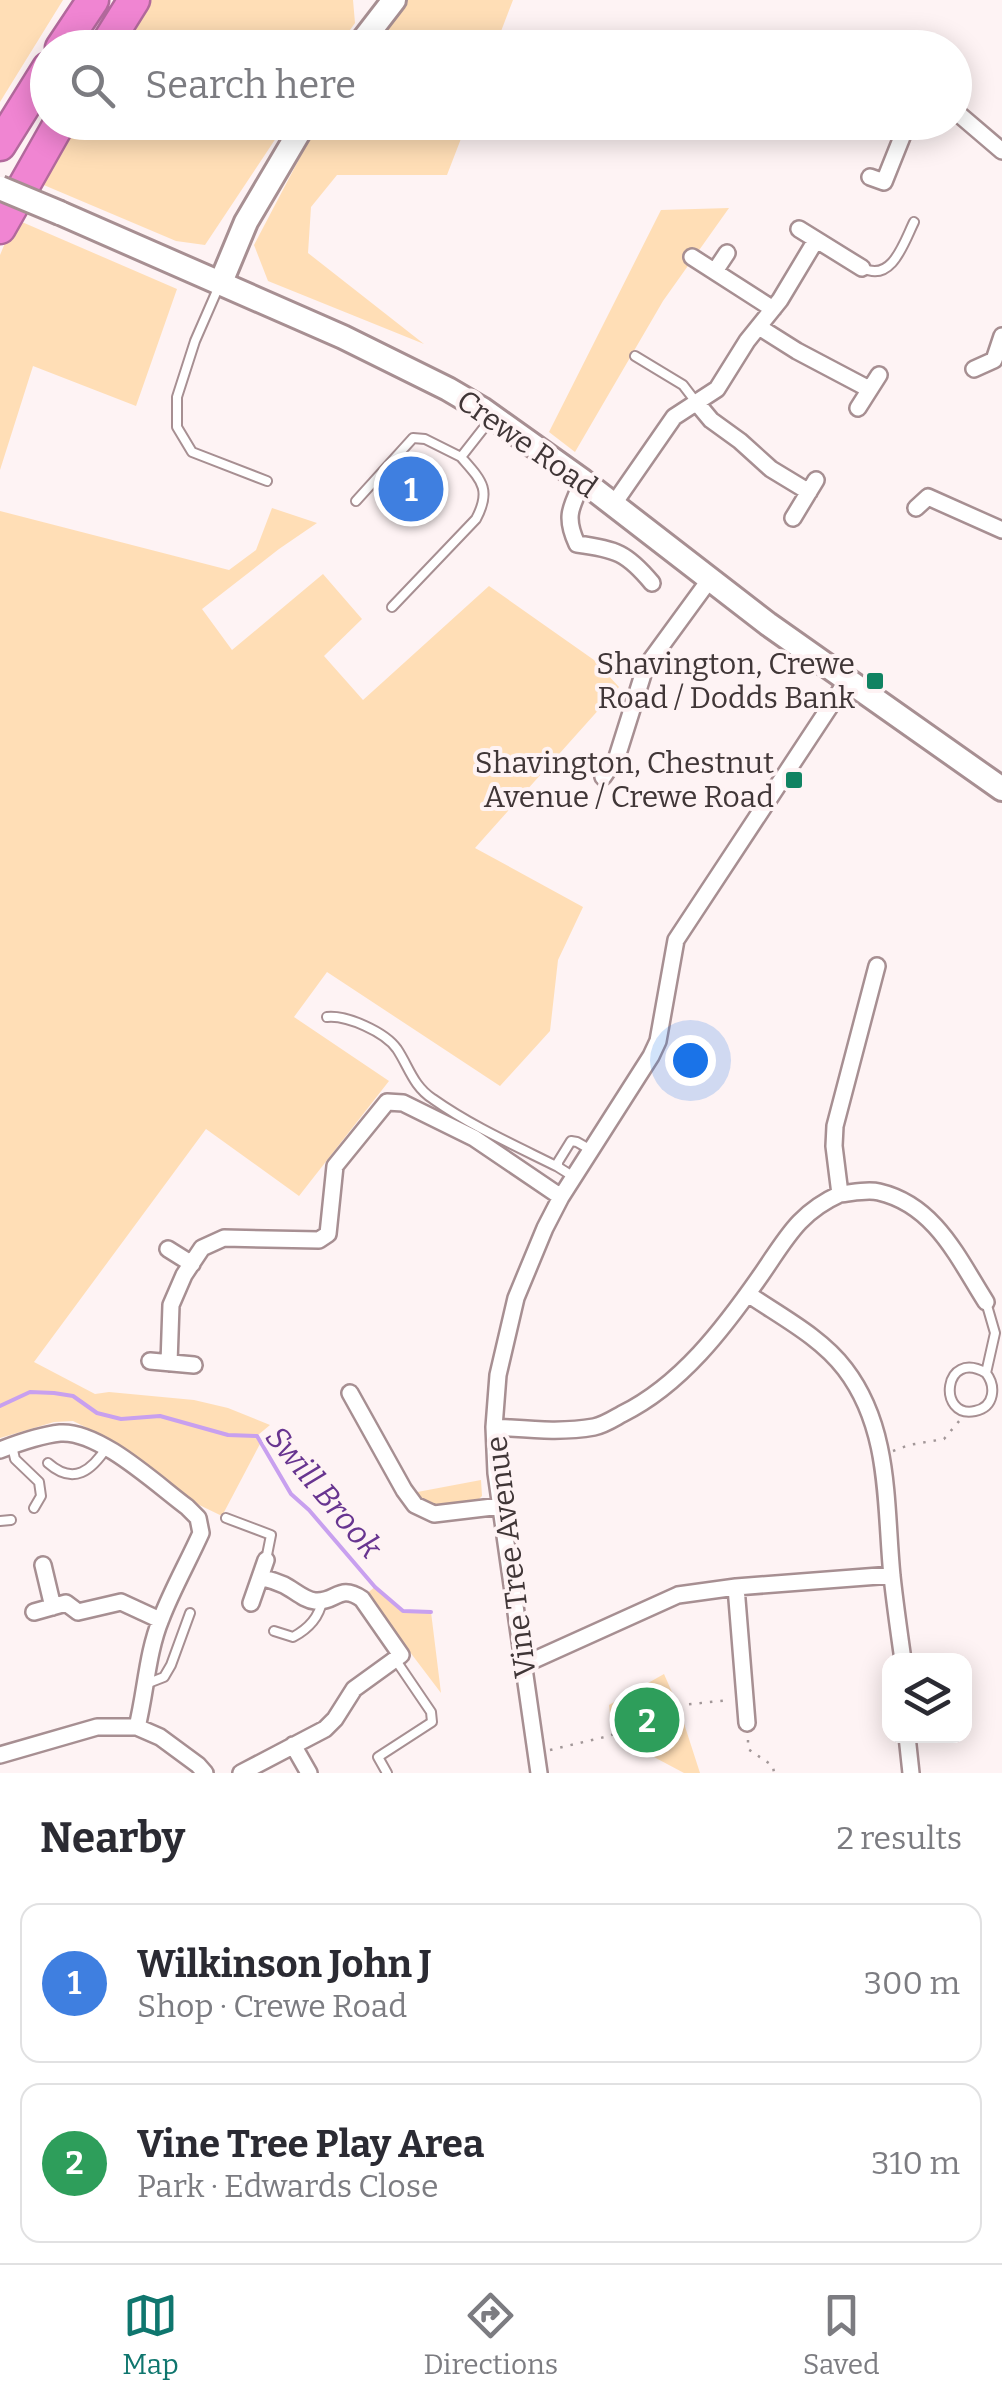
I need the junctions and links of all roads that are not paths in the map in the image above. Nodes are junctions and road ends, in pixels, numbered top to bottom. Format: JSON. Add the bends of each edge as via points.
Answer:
{"nodes":[{"id":1,"x":93,"y":0,"type":"edge"},
{"id":2,"x":134,"y":0,"type":"edge"},
{"id":3,"x":394,"y":0,"type":"edge"},
{"id":4,"x":73,"y":30,"type":"edge"},
{"id":5,"x":115,"y":30,"type":"edge"},
{"id":6,"x":371,"y":30,"type":"edge"},
{"id":7,"x":30,"y":97,"type":"edge"},
{"id":8,"x":972,"y":125,"type":"edge"},
{"id":9,"x":50,"y":140,"type":"edge"},
{"id":10,"x":294,"y":140,"type":"edge"},
{"id":11,"x":901,"y":140,"type":"edge"},
{"id":12,"x":0,"y":145,"type":"edge"},
{"id":13,"x":1002,"y":151,"type":"edge"},
{"id":14,"x":870,"y":177,"type":"dead end"},
{"id":15,"x":0,"y":188,"type":"edge"},
{"id":16,"x":914,"y":222,"type":"dead end"},
{"id":17,"x":0,"y":228,"type":"edge"},
{"id":18,"x":799,"y":229,"type":"dead end"},
{"id":19,"x":816,"y":240,"type":"junction"},
{"id":20,"x":727,"y":253,"type":"dead end"},
{"id":21,"x":692,"y":257,"type":"dead end"},
{"id":22,"x":862,"y":268,"type":"joint"},
{"id":23,"x":715,"y":271,"type":"junction"},
{"id":24,"x":221,"y":282,"type":"junction"},
{"id":25,"x":773,"y":309,"type":"junction"},
{"id":26,"x":760,"y":326,"type":"junction"},
{"id":27,"x":1002,"y":336,"type":"edge"},
{"id":28,"x":635,"y":356,"type":"dead end"},
{"id":29,"x":998,"y":365,"type":"edge"},
{"id":30,"x":974,"y":369,"type":"dead end"},
{"id":31,"x":879,"y":375,"type":"dead end"},
{"id":32,"x":869,"y":389,"type":"junction"},
{"id":33,"x":696,"y":402,"type":"junction"},
{"id":34,"x":858,"y":408,"type":"dead end"},
{"id":35,"x":493,"y":416,"type":"junction"},
{"id":36,"x":461,"y":457,"type":"junction"},
{"id":37,"x":926,"y":478,"type":"dead end"},
{"id":38,"x":583,"y":481,"type":"junction"},
{"id":39,"x":267,"y":482,"type":"dead end"},
{"id":40,"x":356,"y":500,"type":"dead end"},
{"id":41,"x":613,"y":505,"type":"junction"},
{"id":42,"x":793,"y":518,"type":"dead end"},
{"id":43,"x":1002,"y":530,"type":"edge"},
{"id":44,"x":710,"y":579,"type":"junction"},
{"id":45,"x":652,"y":583,"type":"dead end"},
{"id":46,"x":392,"y":608,"type":"dead end"},
{"id":47,"x":848,"y":679,"type":"junction"},
{"id":48,"x":603,"y":777,"type":"dead end"},
{"id":49,"x":1002,"y":788,"type":"edge"},
{"id":50,"x":877,"y":966,"type":"dead end"},
{"id":51,"x":327,"y":1017,"type":"dead end"},
{"id":52,"x":592,"y":1150,"type":"junction"},
{"id":53,"x":558,"y":1167,"type":"junction"},
{"id":54,"x":574,"y":1177,"type":"junction"},
{"id":55,"x":840,"y":1194,"type":"junction"},
{"id":56,"x":561,"y":1197,"type":"junction"},
{"id":57,"x":168,"y":1248,"type":"dead end"},
{"id":58,"x":192,"y":1264,"type":"junction"},
{"id":59,"x":748,"y":1294,"type":"junction"},
{"id":60,"x":986,"y":1302,"type":"joint"},
{"id":61,"x":150,"y":1362,"type":"dead end"},
{"id":62,"x":169,"y":1363,"type":"junction"},
{"id":63,"x":194,"y":1364,"type":"dead end"},
{"id":64,"x":986,"y":1373,"type":"junction"},
{"id":65,"x":350,"y":1393,"type":"dead end"},
{"id":66,"x":992,"y":1398,"type":"junction"},
{"id":67,"x":1002,"y":1408,"type":"edge"},
{"id":68,"x":494,"y":1427,"type":"junction"},
{"id":69,"x":107,"y":1447,"type":"junction"},
{"id":70,"x":6,"y":1448,"type":"edge"},
{"id":71,"x":48,"y":1463,"type":"dead end"},
{"id":72,"x":501,"y":1506,"type":"junction"},
{"id":73,"x":34,"y":1508,"type":"dead end"},
{"id":74,"x":226,"y":1518,"type":"dead end"},
{"id":75,"x":10,"y":1520,"type":"dead end"},
{"id":76,"x":0,"y":1521,"type":"edge"},
{"id":77,"x":266,"y":1560,"type":"joint"},
{"id":78,"x":43,"y":1565,"type":"dead end"},
{"id":79,"x":892,"y":1575,"type":"junction"},
{"id":80,"x":260,"y":1577,"type":"junction"},
{"id":81,"x":736,"y":1587,"type":"junction"},
{"id":82,"x":322,"y":1601,"type":"junction"},
{"id":83,"x":252,"y":1603,"type":"dead end"},
{"id":84,"x":53,"y":1606,"type":"junction"},
{"id":85,"x":34,"y":1612,"type":"dead end"},
{"id":86,"x":190,"y":1614,"type":"dead end"},
{"id":87,"x":165,"y":1624,"type":"junction"},
{"id":88,"x":274,"y":1631,"type":"dead end"},
{"id":89,"x":183,"y":1633,"type":"junction"},
{"id":90,"x":902,"y":1653,"type":"edge"},
{"id":91,"x":395,"y":1659,"type":"junction"},
{"id":92,"x":524,"y":1664,"type":"junction"},
{"id":93,"x":146,"y":1684,"type":"junction"},
{"id":94,"x":748,"y":1723,"type":"road end"},
{"id":95,"x":136,"y":1727,"type":"junction"},
{"id":96,"x":909,"y":1743,"type":"edge"},
{"id":97,"x":293,"y":1745,"type":"junction"},
{"id":98,"x":0,"y":1755,"type":"edge"},
{"id":99,"x":204,"y":1773,"type":"edge"},
{"id":100,"x":241,"y":1773,"type":"edge"},
{"id":101,"x":309,"y":1773,"type":"edge"},
{"id":102,"x":387,"y":1773,"type":"edge"},
{"id":103,"x":540,"y":1773,"type":"edge"},
{"id":104,"x":911,"y":1773,"type":"edge"}],
"edges":[{"from":1,"to":4,"type":"highway"},
{"from":2,"to":5,"type":"highway"},
{"from":3,"to":6,"type":"main road"},
{"from":7,"to":12,"type":"highway"},
{"from":8,"to":13,"type":"street"},
{"from":9,"to":17,"type":"highway"},
{"from":10,"to":24,"type":"main road","via":[[246,222]]},
{"from":11,"to":14,"type":"street","via":[[884,182]]},
{"from":15,"to":24,"type":"main road","name":"Crewe Road","bridge":true},
{"from":16,"to":22,"type":"lane","via":[[898,258],[884,270]]},
{"from":18,"to":19,"type":"street"},
{"from":19,"to":22,"type":"street"},
{"from":19,"to":25,"type":"street"},
{"from":20,"to":23,"type":"street"},
{"from":21,"to":23,"type":"street"},
{"from":23,"to":25,"type":"street"},
{"from":24,"to":35,"type":"main road","name":"Crewe Road","via":[[378,353]]},
{"from":24,"to":39,"type":"lane","via":[[177,397],[177,427],[192,452]]},
{"from":25,"to":26,"type":"street"},
{"from":26,"to":32,"type":"street"},
{"from":26,"to":33,"type":"street","via":[[717,389]]},
{"from":27,"to":29,"type":"street"},
{"from":28,"to":33,"type":"lane","via":[[683,385]]},
{"from":29,"to":30,"type":"street"},
{"from":31,"to":32,"type":"street"},
{"from":32,"to":34,"type":"street"},
{"from":33,"to":41,"type":"street","via":[[674,417]]},
{"from":33,"to":42,"type":"street","via":[[771,469],[812,486]]},
{"from":35,"to":36,"type":"lane"},
{"from":35,"to":38,"type":"main road","name":"Crewe Road"},
{"from":36,"to":40,"type":"lane","via":[[413,438]]},
{"from":36,"to":46,"type":"lane","via":[[481,481],[483,506]]},
{"from":37,"to":43,"type":"street","via":[[922,503]]},
{"from":38,"to":41,"type":"main road","name":"Crewe Road"},
{"from":38,"to":45,"type":"street","via":[[569,513],[577,544],[610,548]]},
{"from":41,"to":44,"type":"main road","name":"Crewe Road"},
{"from":44,"to":47,"type":"main road","name":"Crewe Road"},
{"from":44,"to":48,"type":"street","via":[[645,668],[617,757]]},
{"from":47,"to":49,"type":"main road","name":"Crewe Road"},
{"from":47,"to":52,"type":"street","name":"Vine Tree Avenue","via":[[676,940],[658,1041]]},
{"from":50,"to":55,"type":"street","via":[[835,1126]]},
{"from":51,"to":53,"type":"lane","via":[[348,1018],[384,1038],[427,1095]]},
{"from":52,"to":53,"type":"lane","via":[[572,1141]]},
{"from":52,"to":54,"type":"street","name":"Vine Tree Avenue"},
{"from":53,"to":54,"type":"lane"},
{"from":54,"to":56,"type":"street","name":"Vine Tree Avenue"},
{"from":55,"to":59,"type":"street","via":[[799,1219]]},
{"from":55,"to":60,"type":"street","via":[[877,1191],[910,1204],[940,1228]]},
{"from":56,"to":58,"type":"street","via":[[474,1138],[403,1103],[387,1102],[336,1166],[328,1234],[319,1240],[224,1238],[202,1248]]},
{"from":56,"to":68,"type":"street","name":"Vine Tree Avenue","via":[[510,1320]]},
{"from":57,"to":58,"type":"street"},
{"from":58,"to":62,"type":"street","via":[[171,1305]]},
{"from":59,"to":68,"type":"street","via":[[675,1379],[645,1403],[598,1426]]},
{"from":59,"to":79,"type":"street","via":[[817,1341],[864,1397],[881,1455]]},
{"from":60,"to":64,"type":"lane","via":[[994,1334]]},
{"from":61,"to":62,"type":"street"},
{"from":62,"to":63,"type":"street"},
{"from":64,"to":66,"type":"lane"},
{"from":64,"to":66,"type":"lane","via":[[973,1367],[953,1376],[950,1398],[967,1411],[982,1409]]},
{"from":65,"to":72,"type":"street","via":[[415,1505],[434,1514]]},
{"from":66,"to":67,"type":"lane"},
{"from":68,"to":72,"type":"street","name":"Vine Tree Avenue"},
{"from":69,"to":70,"type":"street","via":[[60,1433]]},
{"from":69,"to":71,"type":"lane","via":[[87,1471],[57,1471]]},
{"from":69,"to":87,"type":"street","via":[[198,1518],[201,1533]]},
{"from":70,"to":73,"type":"lane","via":[[40,1482]]},
{"from":72,"to":92,"type":"street","name":"Vine Tree Avenue"},
{"from":74,"to":77,"type":"lane","via":[[271,1534]]},
{"from":75,"to":76,"type":"lane"},
{"from":77,"to":80,"type":"street"},
{"from":78,"to":84,"type":"street"},
{"from":79,"to":81,"type":"street"},
{"from":79,"to":90,"type":"street"},
{"from":80,"to":82,"type":"street"},
{"from":80,"to":83,"type":"street"},
{"from":81,"to":92,"type":"street","via":[[678,1596]]},
{"from":81,"to":94,"type":"street"},
{"from":82,"to":88,"type":"lane","via":[[302,1632]]},
{"from":82,"to":91,"type":"street","via":[[345,1591],[362,1599],[400,1655]]},
{"from":84,"to":85,"type":"street"},
{"from":84,"to":87,"type":"street","via":[[66,1603],[78,1612],[121,1602]]},
{"from":86,"to":89,"type":"lane"},
{"from":87,"to":89,"type":"lane"},
{"from":87,"to":93,"type":"street","via":[[148,1661]]},
{"from":89,"to":93,"type":"lane","via":[[164,1677]]},
{"from":91,"to":97,"type":"street","via":[[354,1688],[324,1729]]},
{"from":91,"to":102,"type":"lane","via":[[432,1712],[432,1722],[378,1758]]},
{"from":92,"to":103,"type":"street","name":"Vine Tree Avenue"},
{"from":93,"to":95,"type":"street"},
{"from":95,"to":98,"type":"street","via":[[96,1727]]},
{"from":95,"to":99,"type":"street","via":[[160,1736]]},
{"from":96,"to":104,"type":"street"},
{"from":97,"to":100,"type":"street"},
{"from":97,"to":101,"type":"street"}]}
